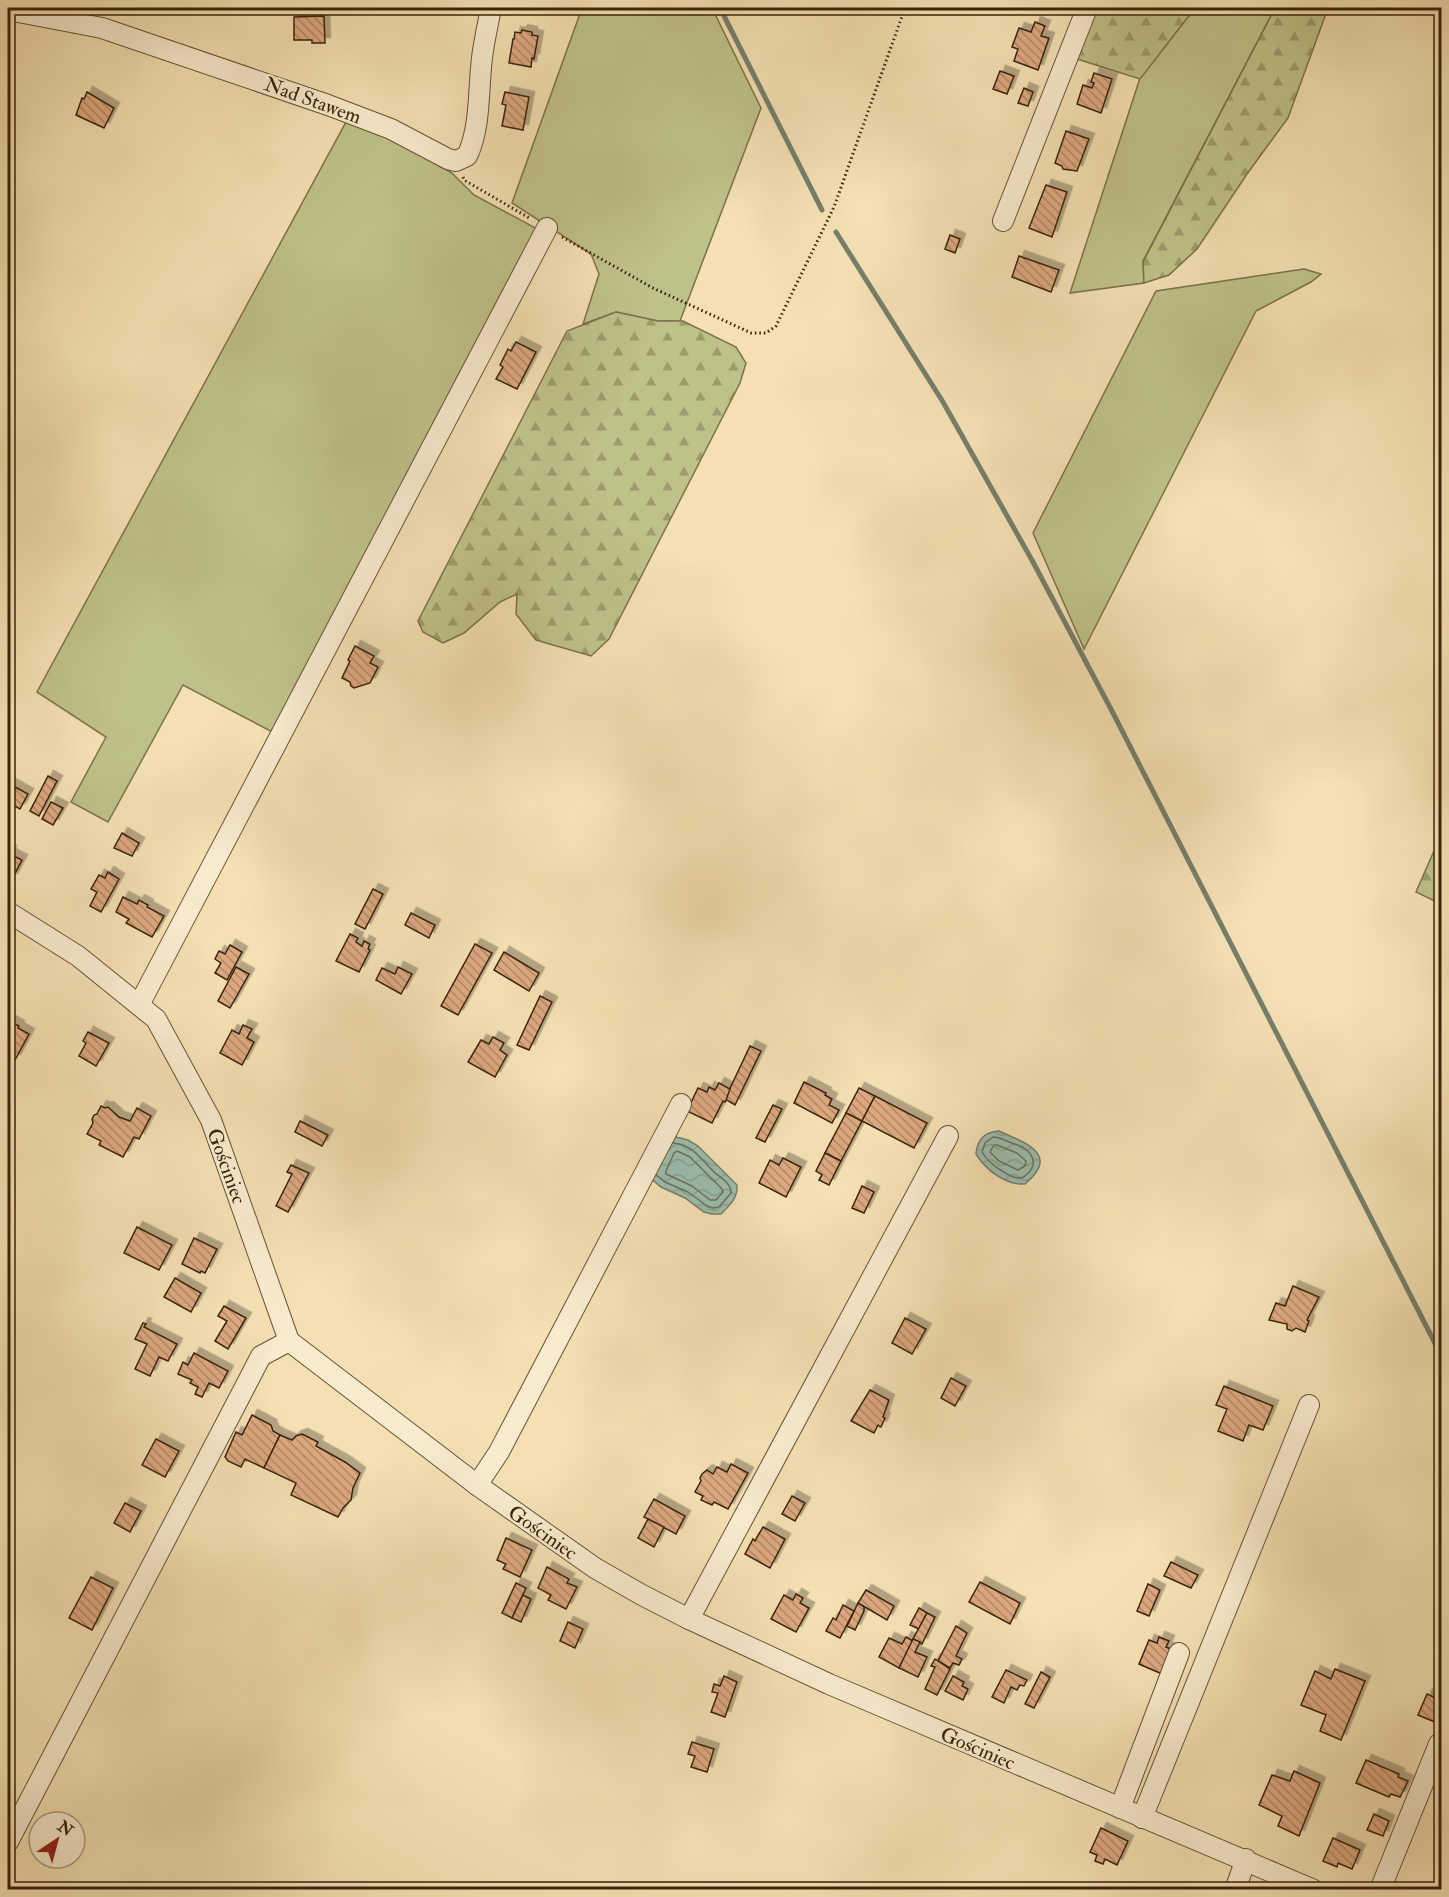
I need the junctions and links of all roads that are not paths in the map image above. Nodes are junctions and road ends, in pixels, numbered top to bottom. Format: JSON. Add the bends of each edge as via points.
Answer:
{"nodes":[{"id":1,"x":491,"y":8,"type":"edge"},
{"id":2,"x":1088,"y":8,"type":"edge"},
{"id":3,"x":8,"y":10,"type":"edge"},
{"id":4,"x":1003,"y":221,"type":"dead end"},
{"id":5,"x":547,"y":228,"type":"dead end"},
{"id":6,"x":8,"y":912,"type":"edge"},
{"id":7,"x":139,"y":1005,"type":"junction"},
{"id":8,"x":681,"y":1104,"type":"dead end"},
{"id":9,"x":948,"y":1136,"type":"dead end"},
{"id":10,"x":289,"y":1341,"type":"junction"},
{"id":11,"x":1309,"y":1404,"type":"dead end"},
{"id":12,"x":477,"y":1485,"type":"junction"},
{"id":13,"x":689,"y":1619,"type":"junction"},
{"id":14,"x":1179,"y":1653,"type":"dead end"},
{"id":15,"x":1438,"y":1744,"type":"dead end"},
{"id":16,"x":1120,"y":1808,"type":"junction"},
{"id":17,"x":1142,"y":1818,"type":"junction"},
{"id":18,"x":8,"y":1842,"type":"edge"},
{"id":19,"x":1246,"y":1859,"type":"junction"},
{"id":20,"x":1235,"y":1890,"type":"edge"},
{"id":21,"x":1314,"y":1890,"type":"edge"},
{"id":22,"x":1380,"y":1890,"type":"edge"}],
"edges":[{"from":1,"to":3,"type":"street","name":"Nad Stawem","via":[[471,149],[467,156],[456,160],[432,152],[391,129],[200,60],[89,24]]},
{"from":2,"to":4,"type":"street"},
{"from":5,"to":7,"type":"street"},
{"from":6,"to":7,"type":"street","name":"Gościniec","via":[[78,956]]},
{"from":7,"to":10,"type":"street","name":"Gościniec","via":[[156,1019],[211,1120]]},
{"from":8,"to":12,"type":"street","via":[[499,1452]]},
{"from":9,"to":13,"type":"street"},
{"from":10,"to":12,"type":"street","name":"Gościniec"},
{"from":10,"to":18,"type":"street","via":[[261,1356]]},
{"from":11,"to":17,"type":"street"},
{"from":12,"to":13,"type":"street","name":"Gościniec","via":[[595,1568]]},
{"from":13,"to":16,"type":"street","name":"Gościniec","via":[[829,1684]]},
{"from":14,"to":16,"type":"street"},
{"from":15,"to":22,"type":"street"},
{"from":16,"to":17,"type":"street","name":"Gościniec"},
{"from":17,"to":19,"type":"street","name":"Gościniec"},
{"from":19,"to":20,"type":"street"},
{"from":19,"to":21,"type":"street","name":"Gościniec"}]}
